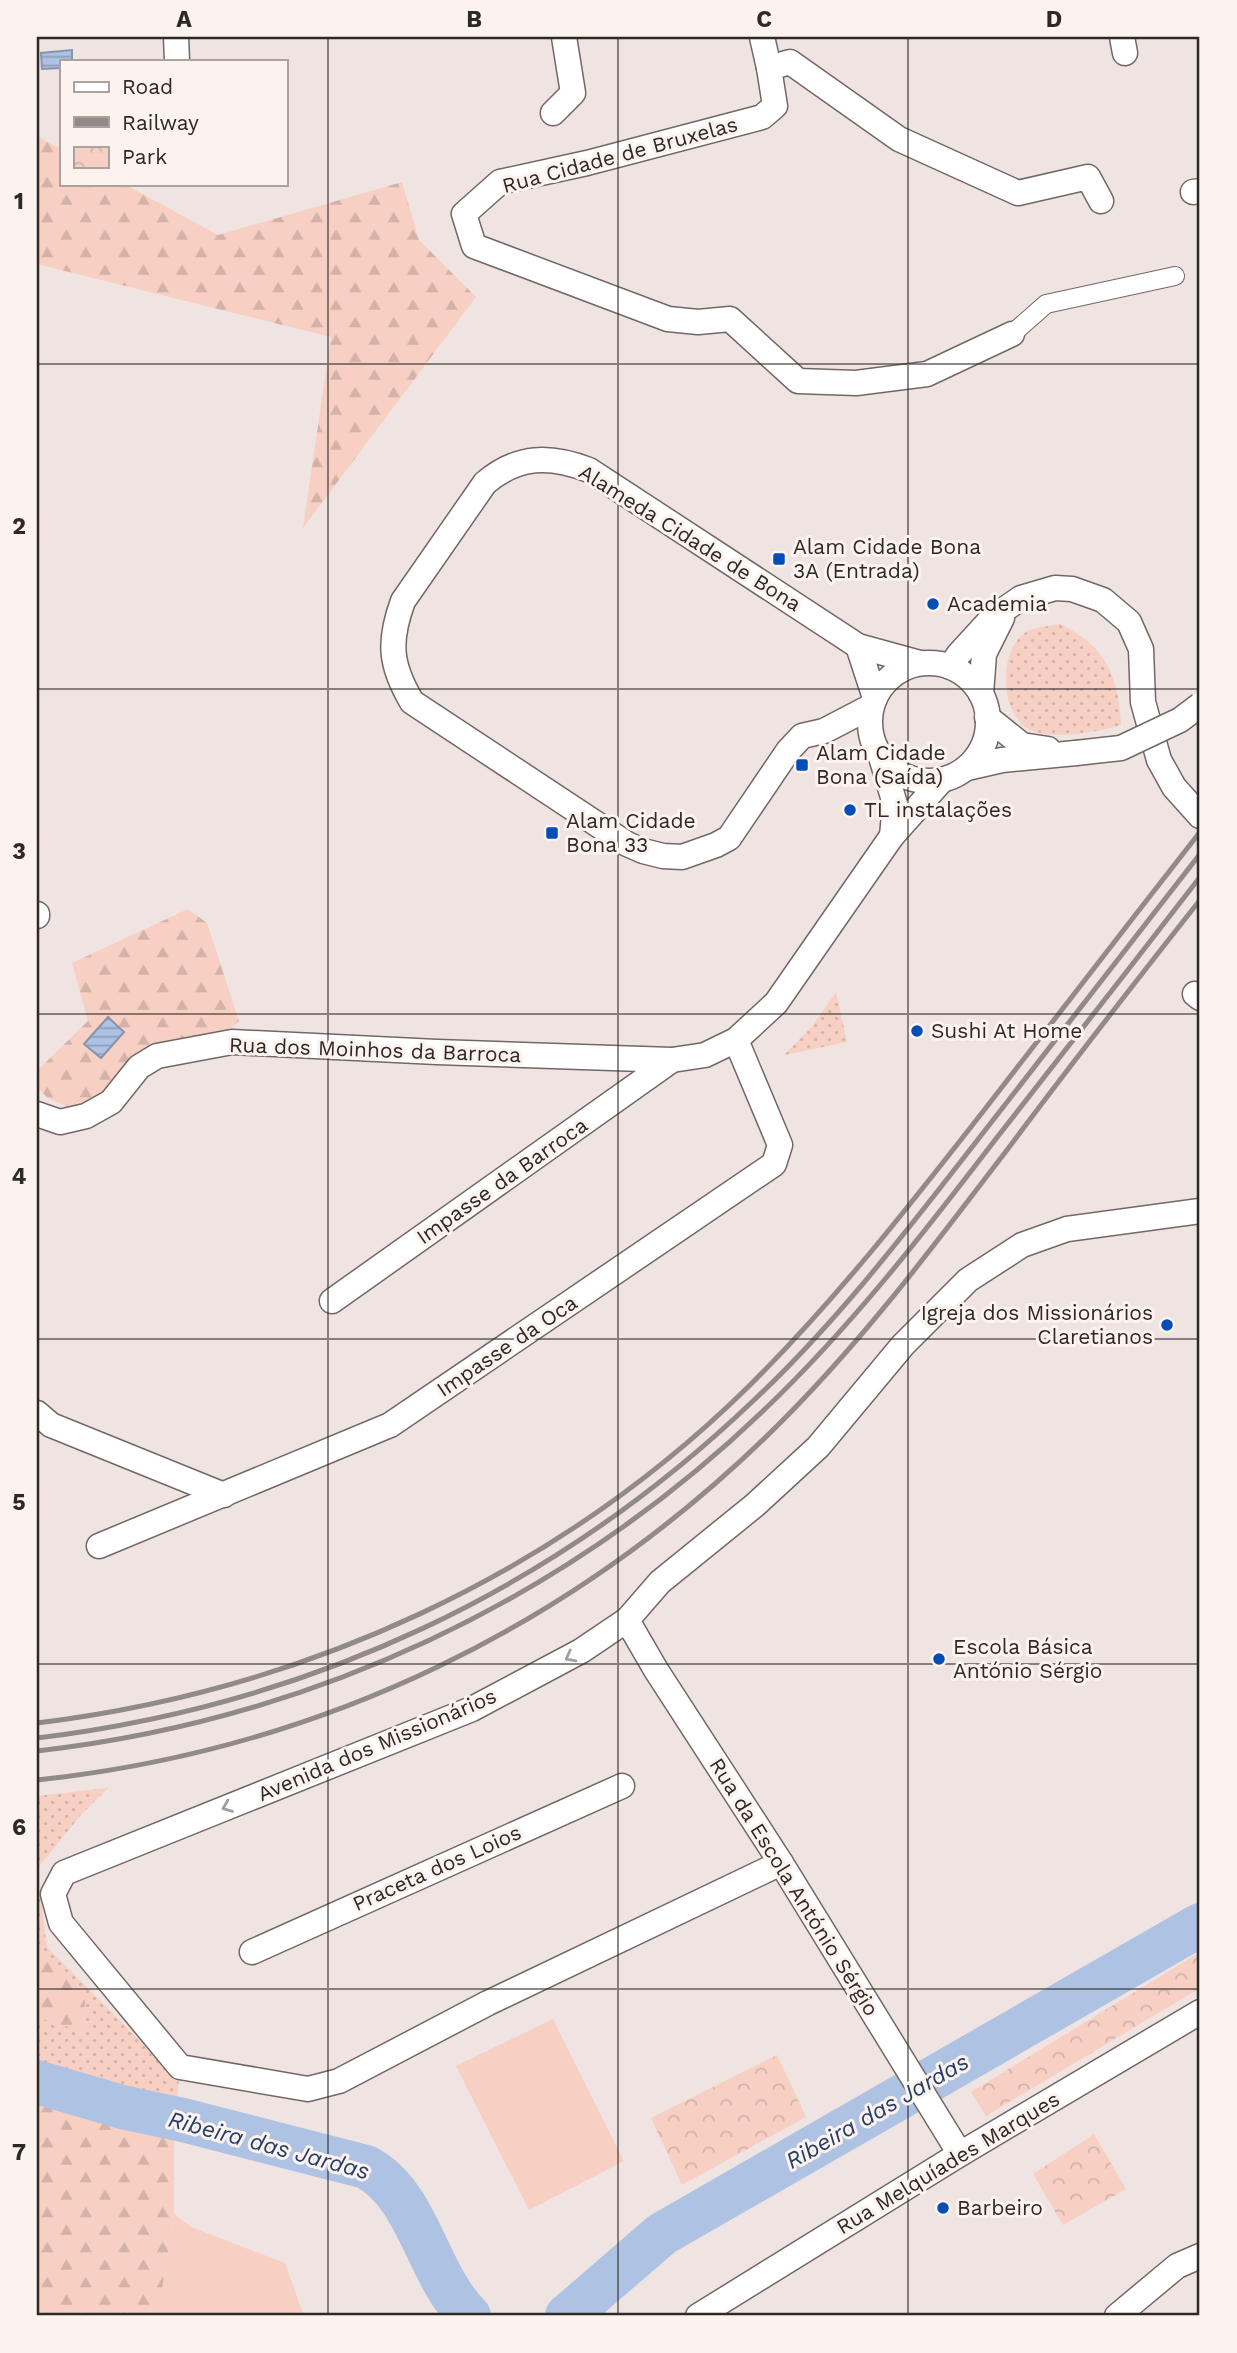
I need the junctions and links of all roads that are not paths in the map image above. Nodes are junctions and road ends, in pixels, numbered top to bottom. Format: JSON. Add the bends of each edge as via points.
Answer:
{"nodes":[{"id":1,"x":176,"y":37,"type":"edge"},
{"id":2,"x":564,"y":37,"type":"edge"},
{"id":3,"x":762,"y":37,"type":"edge"},
{"id":4,"x":177,"y":60,"type":"edge"},
{"id":5,"x":769,"y":68,"type":"junction"},
{"id":6,"x":553,"y":113,"type":"dead end"},
{"id":7,"x":1101,"y":201,"type":"dead end"},
{"id":8,"x":1175,"y":276,"type":"dead end"},
{"id":9,"x":1012,"y":334,"type":"joint"},
{"id":10,"x":1005,"y":611,"type":"junction"},
{"id":11,"x":858,"y":646,"type":"junction"},
{"id":12,"x":920,"y":663,"type":"junction"},
{"id":13,"x":950,"y":667,"type":"junction"},
{"id":14,"x":874,"y":702,"type":"junction"},
{"id":15,"x":984,"y":705,"type":"junction"},
{"id":16,"x":1200,"y":705,"type":"edge"},
{"id":17,"x":824,"y":731,"type":"junction"},
{"id":18,"x":877,"y":750,"type":"junction"},
{"id":19,"x":1076,"y":753,"type":"junction"},
{"id":20,"x":967,"y":768,"type":"junction"},
{"id":21,"x":942,"y":780,"type":"junction"},
{"id":22,"x":1200,"y":816,"type":"edge"},
{"id":23,"x":892,"y":836,"type":"junction"},
{"id":24,"x":736,"y":1040,"type":"junction"},
{"id":25,"x":672,"y":1060,"type":"junction"},
{"id":26,"x":37,"y":1114,"type":"edge"},
{"id":27,"x":1200,"y":1211,"type":"edge"},
{"id":28,"x":332,"y":1301,"type":"dead end"},
{"id":29,"x":37,"y":1413,"type":"edge"},
{"id":30,"x":224,"y":1495,"type":"junction"},
{"id":31,"x":99,"y":1546,"type":"dead end"},
{"id":32,"x":627,"y":1620,"type":"junction"},
{"id":33,"x":622,"y":1786,"type":"dead end"},
{"id":34,"x":781,"y":1863,"type":"junction"},
{"id":35,"x":253,"y":1952,"type":"dead end"},
{"id":36,"x":1200,"y":2012,"type":"edge"},
{"id":37,"x":960,"y":2154,"type":"junction"},
{"id":38,"x":1200,"y":2256,"type":"edge"},
{"id":39,"x":698,"y":2316,"type":"edge"},
{"id":40,"x":1117,"y":2316,"type":"edge"}],
"edges":[{"from":1,"to":4,"type":"street"},
{"from":2,"to":6,"type":"street","via":[[573,93]]},
{"from":3,"to":5,"type":"street"},
{"from":5,"to":7,"type":"street","via":[[790,62],[899,139],[1018,193],[1088,177]]},
{"from":5,"to":9,"type":"street","name":"Rua Cidade de Bruxelas","via":[[775,106],[761,117],[500,182],[464,214],[474,246],[668,319],[730,319],[798,381],[856,383],[927,374]]},
{"from":8,"to":9,"type":"street","name":"Rua Cidade de Bruxelas","via":[[1046,304]]},
{"from":10,"to":13,"type":"street","via":[[992,618]]},
{"from":10,"to":15,"type":"street","via":[[984,654]]},
{"from":10,"to":22,"type":"street","via":[[1038,592],[1072,589],[1102,600],[1129,622],[1141,649],[1143,702],[1159,760],[1174,787]]},
{"from":11,"to":12,"type":"street","name":"Alameda Cidade de Bona"},
{"from":11,"to":14,"type":"street"},
{"from":11,"to":17,"type":"street","name":"Alameda Cidade de Bona","via":[[589,470],[550,459],[512,465],[485,483],[403,601],[397,619],[393,660],[412,702],[643,851],[682,857],[729,838],[788,751],[802,736]]},
{"from":12,"to":13,"type":"street"},
{"from":12,"to":14,"type":"street","via":[[893,675]]},
{"from":13,"to":15,"type":"street","via":[[973,682]]},
{"from":14,"to":17,"type":"street","name":"Alameda Cidade de Bona"},
{"from":14,"to":18,"type":"street","via":[[871,732]]},
{"from":15,"to":19,"type":"street","via":[[1022,745]]},
{"from":15,"to":20,"type":"street","via":[[985,741]]},
{"from":16,"to":19,"type":"street","bridge":true,"via":[[1121,748]]},
{"from":17,"to":18,"type":"street"},
{"from":18,"to":21,"type":"street","via":[[893,769],[908,777]]},
{"from":18,"to":23,"type":"street","via":[[895,804]]},
{"from":19,"to":20,"type":"street"},
{"from":20,"to":21,"type":"street"},
{"from":21,"to":23,"type":"street","name":"Rua dos Moinhos da Barroca"},
{"from":23,"to":24,"type":"street","name":"Rua dos Moinhos da Barroca","via":[[776,1003]]},
{"from":24,"to":25,"type":"street","name":"Rua dos Moinhos da Barroca","via":[[705,1055]]},
{"from":24,"to":30,"type":"street","name":"Impasse da Oca","via":[[780,1146],[774,1164],[390,1425]]},
{"from":25,"to":26,"type":"street","name":"Rua dos Moinhos da Barroca","via":[[232,1042],[157,1056],[139,1067],[111,1102],[86,1116],[60,1122]]},
{"from":25,"to":28,"type":"street","name":"Impasse da Barroca"},
{"from":27,"to":32,"type":"street","name":"Avenida dos Missionários","via":[[1067,1228],[1022,1245],[968,1280],[903,1345],[818,1447],[660,1582]]},
{"from":29,"to":30,"type":"street","via":[[51,1425]]},
{"from":30,"to":31,"type":"street","name":"Impasse da Oca"},
{"from":32,"to":34,"type":"street","name":"Rua da Escola António Sérgio"},
{"from":32,"to":34,"type":"street","name":"Avenida dos Missionários","one_way":true,"via":[[581,1651],[472,1709],[64,1873],[53,1894],[61,1923],[180,2067],[308,2089],[339,2081],[488,2003]]},
{"from":33,"to":35,"type":"street","name":"Praceta dos Loios"},
{"from":34,"to":37,"type":"street","name":"Rua da Escola António Sérgio"},
{"from":36,"to":37,"type":"street","name":"Rua Melquíades Marques"},
{"from":37,"to":39,"type":"street","name":"Rua Melquíades Marques"},
{"from":38,"to":40,"type":"street","via":[[1177,2266]]}]}
